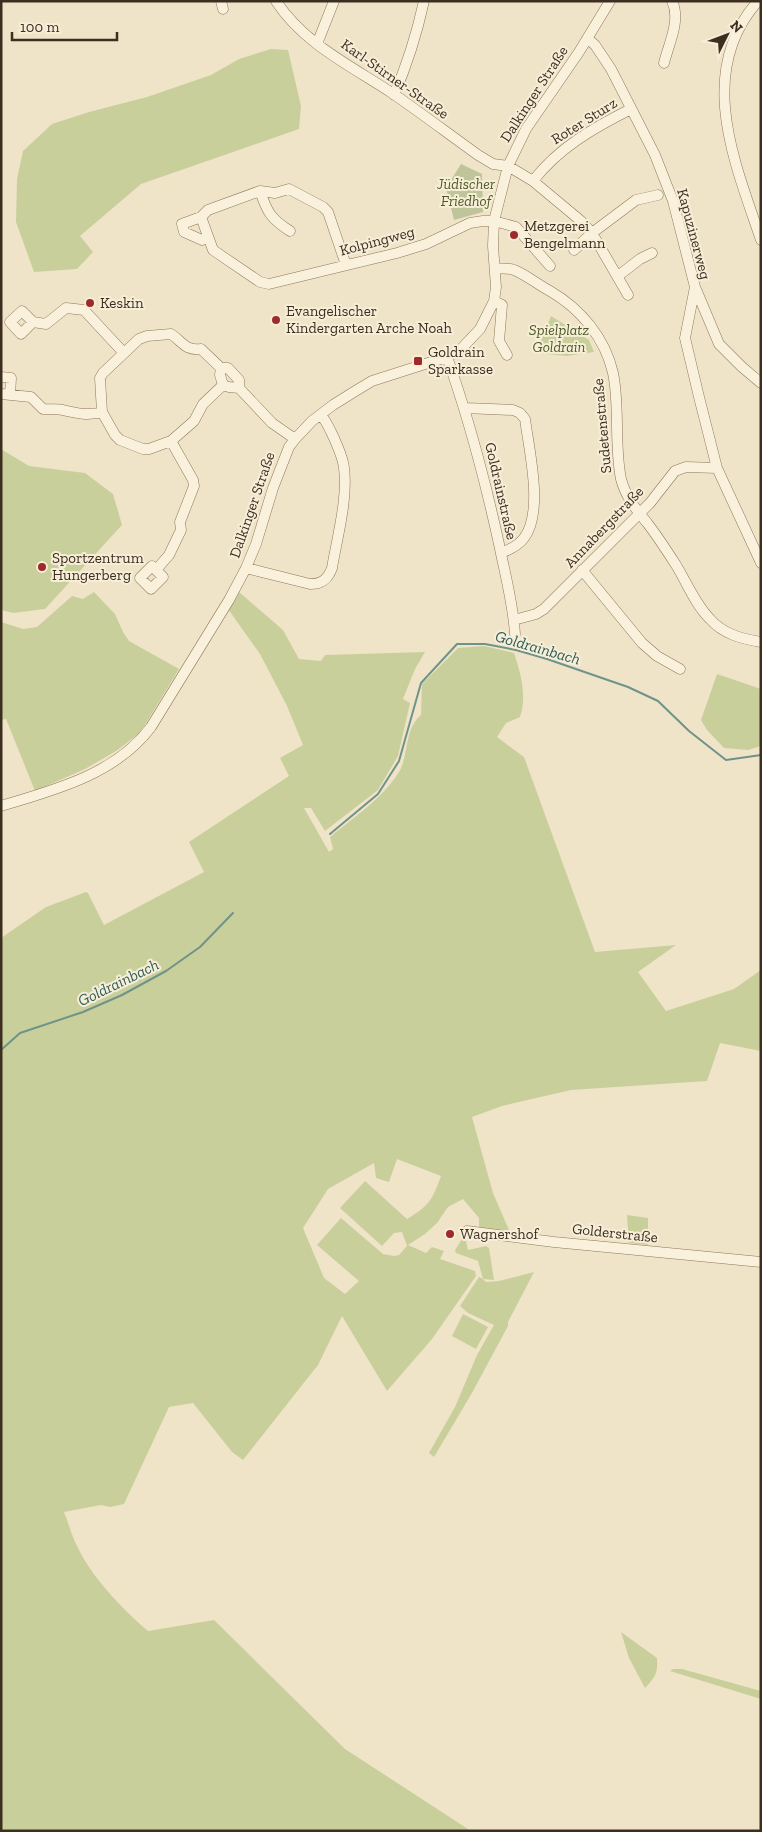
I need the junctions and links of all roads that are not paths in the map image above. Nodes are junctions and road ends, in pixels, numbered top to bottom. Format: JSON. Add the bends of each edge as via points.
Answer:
{"nodes":[{"id":1,"x":276,"y":1,"type":"edge"},
{"id":2,"x":334,"y":1,"type":"edge"},
{"id":3,"x":424,"y":1,"type":"edge"},
{"id":4,"x":610,"y":1,"type":"edge"},
{"id":5,"x":672,"y":1,"type":"edge"},
{"id":6,"x":758,"y":1,"type":"edge"},
{"id":7,"x":588,"y":39,"type":"junction"},
{"id":8,"x":317,"y":44,"type":"junction"},
{"id":9,"x":664,"y":63,"type":"dead end"},
{"id":10,"x":394,"y":95,"type":"junction"},
{"id":11,"x":631,"y":109,"type":"junction"},
{"id":12,"x":508,"y":166,"type":"junction"},
{"id":13,"x":533,"y":181,"type":"junction"},
{"id":14,"x":260,"y":191,"type":"junction"},
{"id":15,"x":658,"y":195,"type":"dead end"},
{"id":16,"x":201,"y":217,"type":"junction"},
{"id":17,"x":494,"y":221,"type":"junction"},
{"id":18,"x":290,"y":231,"type":"dead end"},
{"id":19,"x":592,"y":233,"type":"junction"},
{"id":20,"x":208,"y":238,"type":"junction"},
{"id":21,"x":761,"y":240,"type":"edge"},
{"id":22,"x":574,"y":250,"type":"dead end"},
{"id":23,"x":652,"y":253,"type":"dead end"},
{"id":24,"x":346,"y":265,"type":"junction"},
{"id":25,"x":550,"y":266,"type":"dead end"},
{"id":26,"x":495,"y":268,"type":"junction"},
{"id":27,"x":618,"y":276,"type":"junction"},
{"id":28,"x":695,"y":287,"type":"junction"},
{"id":29,"x":628,"y":295,"type":"dead end"},
{"id":30,"x":494,"y":301,"type":"junction"},
{"id":31,"x":33,"y":322,"type":"dead end"},
{"id":32,"x":124,"y":352,"type":"junction"},
{"id":33,"x":507,"y":355,"type":"dead end"},
{"id":34,"x":446,"y":358,"type":"junction"},
{"id":35,"x":221,"y":368,"type":"junction"},
{"id":36,"x":1,"y":377,"type":"edge"},
{"id":37,"x":761,"y":383,"type":"edge"},
{"id":38,"x":223,"y":385,"type":"junction"},
{"id":39,"x":239,"y":388,"type":"junction"},
{"id":40,"x":6,"y":394,"type":"edge"},
{"id":41,"x":465,"y":408,"type":"junction"},
{"id":42,"x":102,"y":412,"type":"junction"},
{"id":43,"x":321,"y":415,"type":"junction"},
{"id":44,"x":295,"y":439,"type":"junction"},
{"id":45,"x":171,"y":441,"type":"junction"},
{"id":46,"x":717,"y":468,"type":"junction"},
{"id":47,"x":638,"y":514,"type":"junction"},
{"id":48,"x":501,"y":553,"type":"junction"},
{"id":49,"x":761,"y":563,"type":"edge"},
{"id":50,"x":246,"y":568,"type":"junction"},
{"id":51,"x":156,"y":570,"type":"dead end"},
{"id":52,"x":582,"y":570,"type":"junction"},
{"id":53,"x":514,"y":620,"type":"junction"},
{"id":54,"x":515,"y":634,"type":"dead end"},
{"id":55,"x":761,"y":642,"type":"edge"},
{"id":56,"x":680,"y":669,"type":"dead end"},
{"id":57,"x":1,"y":806,"type":"edge"},
{"id":58,"x":467,"y":1231,"type":"dead end"},
{"id":59,"x":761,"y":1262,"type":"edge"}],
"edges":[{"from":1,"to":8,"type":"street","name":"Karl-Stirner-Straße","via":[[295,26]]},
{"from":2,"to":8,"type":"street"},
{"from":3,"to":10,"type":"street","via":[[404,73]]},
{"from":4,"to":7,"type":"street","name":"Dalkinger Straße"},
{"from":5,"to":9,"type":"street","via":[[675,22]]},
{"from":6,"to":21,"type":"street","via":[[737,35],[725,68],[723,98],[735,163]]},
{"from":7,"to":11,"type":"street","name":"Kapuzinerweg","via":[[612,69]]},
{"from":7,"to":12,"type":"street","name":"Dalkinger Straße","via":[[526,129]]},
{"from":8,"to":10,"type":"street","name":"Karl-Stirner-Straße"},
{"from":10,"to":12,"type":"street","name":"Karl-Stirner-Straße","via":[[478,156],[493,164]]},
{"from":11,"to":13,"type":"street","name":"Roter Sturz","via":[[569,145]]},
{"from":11,"to":28,"type":"street","name":"Kapuzinerweg","via":[[655,155],[673,201]]},
{"from":12,"to":13,"type":"street","name":"Karl-Stirner-Straße"},
{"from":12,"to":17,"type":"street","name":"Dalkinger Straße"},
{"from":13,"to":19,"type":"street","name":"Karl-Stirner-Straße"},
{"from":14,"to":16,"type":"street","via":[[208,210]]},
{"from":14,"to":18,"type":"street","via":[[269,214]]},
{"from":14,"to":24,"type":"street","via":[[275,193],[289,189],[323,207],[332,220]]},
{"from":15,"to":19,"type":"street","via":[[636,200]]},
{"from":16,"to":20,"type":"street","name":"Kolpingweg"},
{"from":16,"to":20,"type":"street","via":[[182,224],[184,232],[202,240]]},
{"from":17,"to":24,"type":"street","name":"Kolpingweg","via":[[470,223],[426,244]]},
{"from":17,"to":25,"type":"street","name":"Kolpingweg","via":[[516,227]]},
{"from":17,"to":26,"type":"street","name":"Dalkinger Straße"},
{"from":19,"to":22,"type":"street"},
{"from":19,"to":27,"type":"street","name":"Karl-Stirner-Straße"},
{"from":20,"to":24,"type":"street","name":"Kolpingweg","via":[[213,250],[260,282],[269,284]]},
{"from":23,"to":27,"type":"street"},
{"from":26,"to":30,"type":"street","name":"Dalkinger Straße"},
{"from":26,"to":47,"type":"street","name":"Sudetenstraße","via":[[514,270],[569,303],[598,336],[608,354],[613,374],[622,480],[631,505]]},
{"from":27,"to":29,"type":"street","name":"Karl-Stirner-Straße"},
{"from":28,"to":37,"type":"street","via":[[719,344]]},
{"from":28,"to":46,"type":"street","name":"Kapuzinerweg","via":[[685,338]]},
{"from":30,"to":33,"type":"street","via":[[502,305],[499,341]]},
{"from":30,"to":34,"type":"street","name":"Dalkinger Straße","via":[[480,328],[460,350]]},
{"from":31,"to":32,"type":"street","via":[[46,324],[66,308],[84,310]]},
{"from":32,"to":35,"type":"street","via":[[139,339],[171,334],[187,348],[202,349]]},
{"from":32,"to":42,"type":"street","via":[[100,378]]},
{"from":34,"to":41,"type":"street","name":"Goldrainstraße"},
{"from":34,"to":43,"type":"street","name":"Dalkinger Straße","via":[[372,381]]},
{"from":35,"to":38,"type":"street"},
{"from":35,"to":39,"type":"street","via":[[228,368],[239,380]]},
{"from":36,"to":40,"type":"street","via":[[11,378]]},
{"from":38,"to":39,"type":"street"},
{"from":38,"to":45,"type":"street","via":[[203,404],[194,421]]},
{"from":39,"to":44,"type":"street","via":[[272,423]]},
{"from":40,"to":42,"type":"street","via":[[31,397],[43,409],[72,414]]},
{"from":41,"to":48,"type":"street","name":"Goldrainstraße"},
{"from":41,"to":48,"type":"street","via":[[513,410],[525,418],[534,482],[529,530],[513,548]]},
{"from":42,"to":45,"type":"street","via":[[120,440],[149,449]]},
{"from":43,"to":44,"type":"street","name":"Dalkinger Straße"},
{"from":43,"to":50,"type":"street","via":[[327,422],[344,467],[342,511],[330,575],[318,584],[310,584]]},
{"from":44,"to":50,"type":"street","name":"Dalkinger Straße","via":[[273,488]]},
{"from":45,"to":51,"type":"street","via":[[194,486],[170,555]]},
{"from":46,"to":47,"type":"street","name":"Annabergstraße","via":[[686,467],[675,471]]},
{"from":46,"to":49,"type":"street","name":"Kapuzinerweg"},
{"from":47,"to":52,"type":"street","name":"Annabergstraße"},
{"from":47,"to":55,"type":"street","name":"Sudetenstraße","via":[[676,564],[710,620],[726,632]]},
{"from":48,"to":53,"type":"street","name":"Goldrainstraße"},
{"from":50,"to":57,"type":"street","name":"Dalkinger Straße","via":[[141,740],[93,773],[51,791]]},
{"from":52,"to":53,"type":"street","name":"Annabergstraße","via":[[544,609]]},
{"from":52,"to":56,"type":"street","via":[[642,643]]},
{"from":53,"to":54,"type":"street","name":"Goldrainstraße"},
{"from":58,"to":59,"type":"street","name":"Golderstraße"}]}
